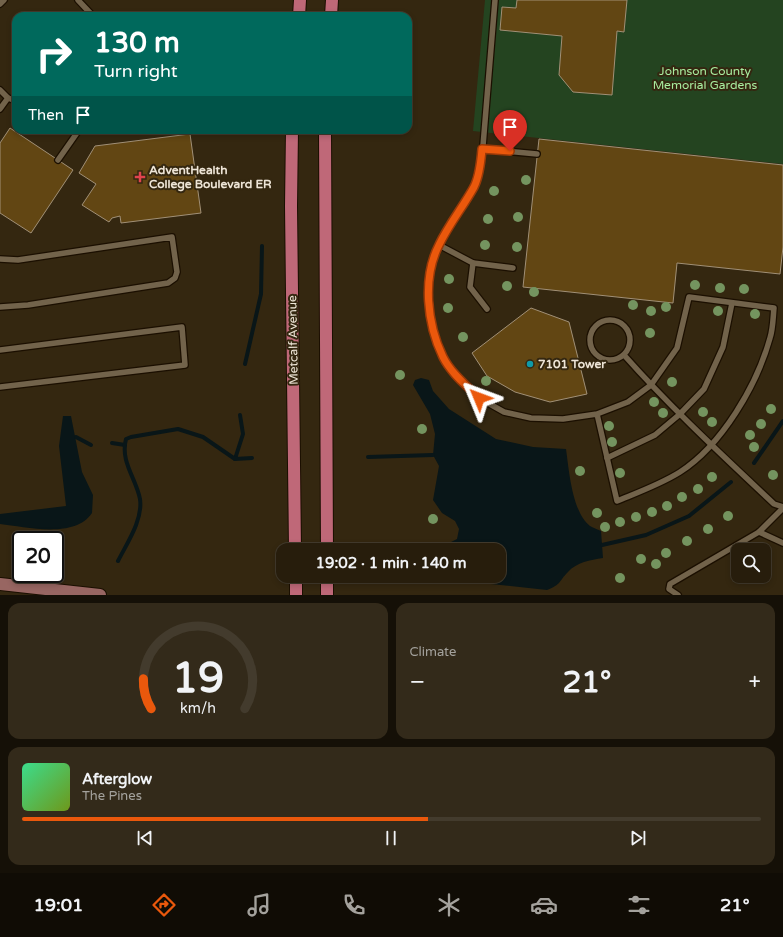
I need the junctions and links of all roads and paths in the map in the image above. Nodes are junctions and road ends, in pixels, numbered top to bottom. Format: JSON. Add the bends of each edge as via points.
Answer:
{"nodes":[{"id":1,"x":4,"y":0,"type":"edge"},
{"id":2,"x":78,"y":0,"type":"edge"},
{"id":3,"x":300,"y":0,"type":"edge"},
{"id":4,"x":332,"y":0,"type":"edge"},
{"id":5,"x":495,"y":0,"type":"edge"},
{"id":6,"x":0,"y":4,"type":"edge"},
{"id":7,"x":89,"y":12,"type":"edge"},
{"id":8,"x":299,"y":12,"type":"edge"},
{"id":9,"x":331,"y":12,"type":"edge"},
{"id":10,"x":0,"y":90,"type":"edge"},
{"id":11,"x":8,"y":98,"type":"junction"},
{"id":12,"x":12,"y":100,"type":"edge"},
{"id":13,"x":0,"y":109,"type":"edge"},
{"id":14,"x":76,"y":134,"type":"edge"},
{"id":15,"x":292,"y":134,"type":"edge"},
{"id":16,"x":325,"y":134,"type":"edge"},
{"id":17,"x":482,"y":149,"type":"junction"},
{"id":18,"x":537,"y":154,"type":"dead end"},
{"id":19,"x":58,"y":160,"type":"dead end"},
{"id":20,"x":439,"y":245,"type":"junction"},
{"id":21,"x":0,"y":259,"type":"edge"},
{"id":22,"x":473,"y":263,"type":"junction"},
{"id":23,"x":513,"y":268,"type":"dead end"},
{"id":24,"x":732,"y":303,"type":"junction"},
{"id":25,"x":0,"y":307,"type":"edge"},
{"id":26,"x":487,"y":309,"type":"dead end"},
{"id":27,"x":0,"y":350,"type":"edge"},
{"id":28,"x":624,"y":355,"type":"junction"},
{"id":29,"x":651,"y":385,"type":"junction"},
{"id":30,"x":0,"y":387,"type":"edge"},
{"id":31,"x":597,"y":414,"type":"junction"},
{"id":32,"x":680,"y":414,"type":"junction"},
{"id":33,"x":711,"y":445,"type":"junction"},
{"id":34,"x":607,"y":458,"type":"junction"},
{"id":35,"x":783,"y":507,"type":"edge"},
{"id":36,"x":759,"y":532,"type":"junction"},
{"id":37,"x":295,"y":543,"type":"edge"},
{"id":38,"x":327,"y":543,"type":"edge"},
{"id":39,"x":783,"y":543,"type":"edge"},
{"id":40,"x":296,"y":583,"type":"edge"},
{"id":41,"x":327,"y":583,"type":"edge"},
{"id":42,"x":0,"y":584,"type":"edge"},
{"id":43,"x":100,"y":595,"type":"edge"},
{"id":44,"x":296,"y":595,"type":"edge"},
{"id":45,"x":327,"y":595,"type":"edge"},
{"id":46,"x":678,"y":595,"type":"edge"}],
"edges":[{"from":1,"to":6,"type":"lane"},
{"from":2,"to":7,"type":"lane"},
{"from":3,"to":8,"type":"main road"},
{"from":4,"to":9,"type":"main road"},
{"from":5,"to":17,"type":"lane"},
{"from":10,"to":11,"type":"lane"},
{"from":11,"to":12,"type":"lane"},
{"from":11,"to":13,"type":"lane"},
{"from":14,"to":19,"type":"lane"},
{"from":15,"to":37,"type":"main road","name":"Metcalf Avenue"},
{"from":16,"to":38,"type":"main road"},
{"from":17,"to":18,"type":"lane"},
{"from":17,"to":20,"type":"lane","via":[[474,186]]},
{"from":20,"to":22,"type":"lane"},
{"from":20,"to":31,"type":"lane","via":[[431,265],[429,295],[432,327],[443,357],[458,378],[479,398],[504,412],[531,418],[563,419]]},
{"from":21,"to":25,"type":"lane","via":[[18,260],[172,237],[177,272],[175,278],[168,283]]},
{"from":22,"to":23,"type":"lane"},
{"from":22,"to":26,"type":"lane","via":[[470,287]]},
{"from":24,"to":29,"type":"lane","via":[[689,297],[677,348]]},
{"from":24,"to":32,"type":"lane","via":[[727,331],[717,362],[704,389]]},
{"from":24,"to":33,"type":"lane","via":[[774,308],[770,337],[757,374],[734,417]]},
{"from":27,"to":30,"type":"lane","via":[[182,327],[185,365]]},
{"from":28,"to":28,"type":"lane","via":[[631,342],[623,324],[608,320],[597,325],[591,336],[594,351],[607,360],[619,359]]},
{"from":28,"to":29,"type":"lane"},
{"from":29,"to":31,"type":"lane","via":[[628,402]]},
{"from":29,"to":32,"type":"lane"},
{"from":31,"to":34,"type":"lane"},
{"from":32,"to":33,"type":"lane"},
{"from":32,"to":34,"type":"lane","via":[[655,435]]},
{"from":33,"to":34,"type":"lane","via":[[682,471],[654,487],[617,501]]},
{"from":33,"to":35,"type":"lane","via":[[774,504]]},
{"from":35,"to":36,"type":"lane"},
{"from":36,"to":39,"type":"lane"},
{"from":36,"to":46,"type":"lane","via":[[670,584],[669,589]]},
{"from":40,"to":44,"type":"main road"},
{"from":41,"to":45,"type":"main road"},
{"from":42,"to":43,"type":"main road"}]}
